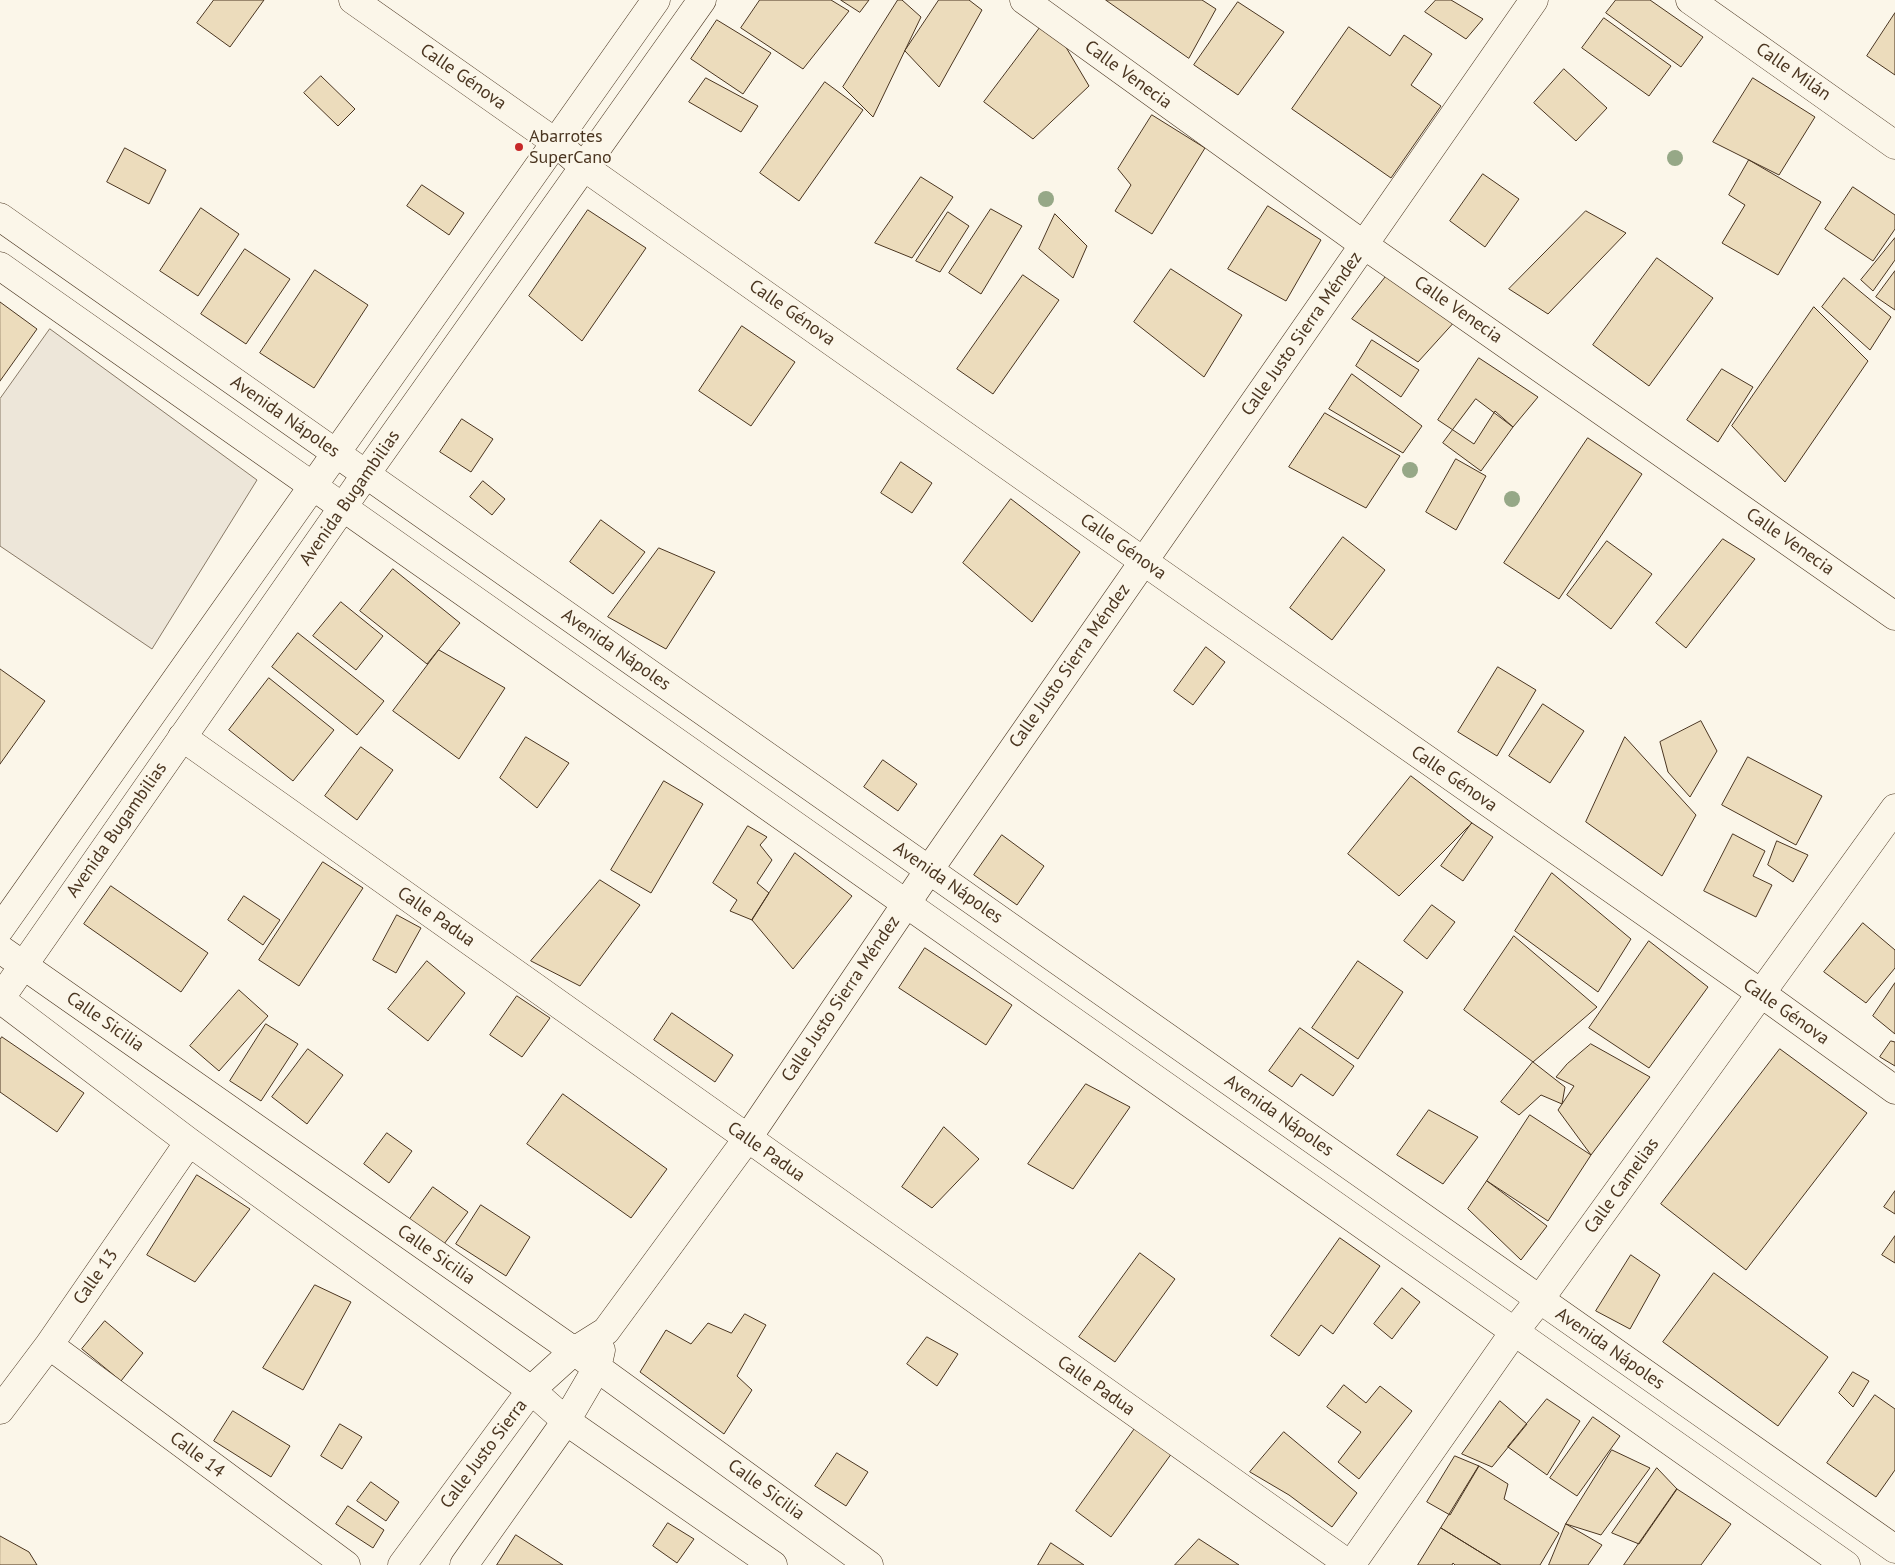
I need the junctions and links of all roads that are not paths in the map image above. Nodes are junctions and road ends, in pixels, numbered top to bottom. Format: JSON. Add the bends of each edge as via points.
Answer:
{"nodes":[{"id":1,"x":353,"y":0,"type":"edge"},
{"id":2,"x":656,"y":0,"type":"edge"},
{"id":3,"x":702,"y":0,"type":"edge"},
{"id":4,"x":1024,"y":0,"type":"edge"},
{"id":5,"x":1534,"y":0,"type":"edge"},
{"id":6,"x":1690,"y":0,"type":"edge"},
{"id":7,"x":555,"y":142,"type":"junction"},
{"id":8,"x":1895,"y":145,"type":"edge"},
{"id":9,"x":584,"y":167,"type":"junction"},
{"id":10,"x":0,"y":217,"type":"edge"},
{"id":11,"x":1364,"y":245,"type":"junction"},
{"id":12,"x":0,"y":266,"type":"edge"},
{"id":13,"x":335,"y":453,"type":"junction"},
{"id":14,"x":366,"y":474,"type":"junction"},
{"id":15,"x":312,"y":486,"type":"junction"},
{"id":16,"x":343,"y":508,"type":"junction"},
{"id":17,"x":1143,"y":561,"type":"junction"},
{"id":18,"x":1895,"y":616,"type":"edge"},
{"id":19,"x":182,"y":737,"type":"junction"},
{"id":20,"x":1895,"y":808,"type":"edge"},
{"id":21,"x":929,"y":870,"type":"junction"},
{"id":22,"x":906,"y":903,"type":"junction"},
{"id":23,"x":0,"y":929,"type":"edge"},
{"id":24,"x":0,"y":949,"type":"edge"},
{"id":25,"x":23,"y":965,"type":"junction"},
{"id":26,"x":1762,"y":994,"type":"junction"},
{"id":27,"x":0,"y":999,"type":"edge"},
{"id":28,"x":1895,"y":1090,"type":"edge"},
{"id":29,"x":747,"y":1138,"type":"junction"},
{"id":30,"x":189,"y":1142,"type":"junction"},
{"id":31,"x":1540,"y":1299,"type":"junction"},
{"id":32,"x":606,"y":1331,"type":"junction"},
{"id":33,"x":1514,"y":1332,"type":"junction"},
{"id":34,"x":49,"y":1345,"type":"junction"},
{"id":35,"x":574,"y":1351,"type":"junction"},
{"id":36,"x":596,"y":1368,"type":"junction"},
{"id":37,"x":531,"y":1390,"type":"junction"},
{"id":38,"x":0,"y":1410,"type":"edge"},
{"id":39,"x":566,"y":1421,"type":"junction"},
{"id":40,"x":1895,"y":1549,"type":"edge"},
{"id":41,"x":770,"y":1564,"type":"edge"},
{"id":42,"x":346,"y":1565,"type":"edge"},
{"id":43,"x":402,"y":1565,"type":"edge"},
{"id":44,"x":464,"y":1565,"type":"edge"},
{"id":45,"x":869,"y":1565,"type":"edge"},
{"id":46,"x":1351,"y":1565,"type":"edge"},
{"id":47,"x":1846,"y":1565,"type":"edge"}],
"edges":[{"from":1,"to":7,"type":"street","name":"Calle Génova"},
{"from":2,"to":7,"type":"street"},
{"from":3,"to":9,"type":"street","name":"Avenida Bugambilias"},
{"from":4,"to":11,"type":"street","name":"Calle Venecia"},
{"from":5,"to":11,"type":"street","name":"Calle Justo Sierra Méndez"},
{"from":6,"to":8,"type":"street","name":"Calle Milán"},
{"from":7,"to":9,"type":"street","name":"Calle Génova"},
{"from":7,"to":13,"type":"street"},
{"from":9,"to":14,"type":"street","name":"Avenida Bugambilias"},
{"from":9,"to":17,"type":"street","name":"Calle Génova"},
{"from":10,"to":13,"type":"street","name":"Avenida Nápoles"},
{"from":11,"to":17,"type":"street","name":"Calle Justo Sierra Méndez"},
{"from":11,"to":18,"type":"street","name":"Calle Venecia"},
{"from":12,"to":15,"type":"street"},
{"from":13,"to":14,"type":"street","name":"Avenida Nápoles"},
{"from":13,"to":15,"type":"street"},
{"from":14,"to":16,"type":"street","name":"Avenida Bugambilias"},
{"from":14,"to":21,"type":"street","name":"Avenida Nápoles"},
{"from":15,"to":16,"type":"street"},
{"from":15,"to":23,"type":"street"},
{"from":16,"to":19,"type":"street","name":"Avenida Bugambilias"},
{"from":16,"to":22,"type":"street"},
{"from":17,"to":21,"type":"street","name":"Calle Justo Sierra Méndez"},
{"from":17,"to":26,"type":"street","name":"Calle Génova"},
{"from":19,"to":25,"type":"street","name":"Avenida Bugambilias"},
{"from":19,"to":29,"type":"street","name":"Calle Padua"},
{"from":20,"to":26,"type":"street","name":"Calle Camelias"},
{"from":21,"to":22,"type":"street","name":"Calle Justo Sierra Méndez"},
{"from":21,"to":31,"type":"street","name":"Avenida Nápoles"},
{"from":22,"to":29,"type":"street","name":"Calle Justo Sierra Méndez"},
{"from":22,"to":33,"type":"street"},
{"from":24,"to":25,"type":"street","name":"Calle Sicilia"},
{"from":25,"to":27,"type":"street","name":"Avenida Bugambilias"},
{"from":25,"to":35,"type":"street","name":"Calle Sicilia"},
{"from":26,"to":28,"type":"street","name":"Calle Génova"},
{"from":26,"to":31,"type":"street","name":"Calle Camelias"},
{"from":27,"to":30,"type":"street"},
{"from":29,"to":32,"type":"street","name":"Calle Justo Sierra Méndez"},
{"from":29,"to":46,"type":"street","name":"Calle Padua"},
{"from":30,"to":34,"type":"street","name":"Calle 13"},
{"from":30,"to":37,"type":"street"},
{"from":31,"to":33,"type":"street","name":"Calle Camelias"},
{"from":31,"to":40,"type":"street","name":"Avenida Nápoles"},
{"from":32,"to":35,"type":"street","name":"Calle Justo Sierra Méndez"},
{"from":32,"to":36,"type":"street","name":"Calle Justo Sierra Méndez"},
{"from":33,"to":46,"type":"street","name":"Calle Camelias"},
{"from":33,"to":47,"type":"street"},
{"from":34,"to":38,"type":"street","name":"Calle 13"},
{"from":34,"to":42,"type":"street","name":"Calle 14"},
{"from":35,"to":36,"type":"street","name":"Calle Sicilia"},
{"from":35,"to":37,"type":"street","name":"Calle Justo Sierra"},
{"from":36,"to":39,"type":"street"},
{"from":36,"to":45,"type":"street","name":"Calle Sicilia"},
{"from":37,"to":39,"type":"street"},
{"from":37,"to":43,"type":"street","name":"Calle Justo Sierra"},
{"from":39,"to":41,"type":"street"},
{"from":39,"to":44,"type":"street"}]}
